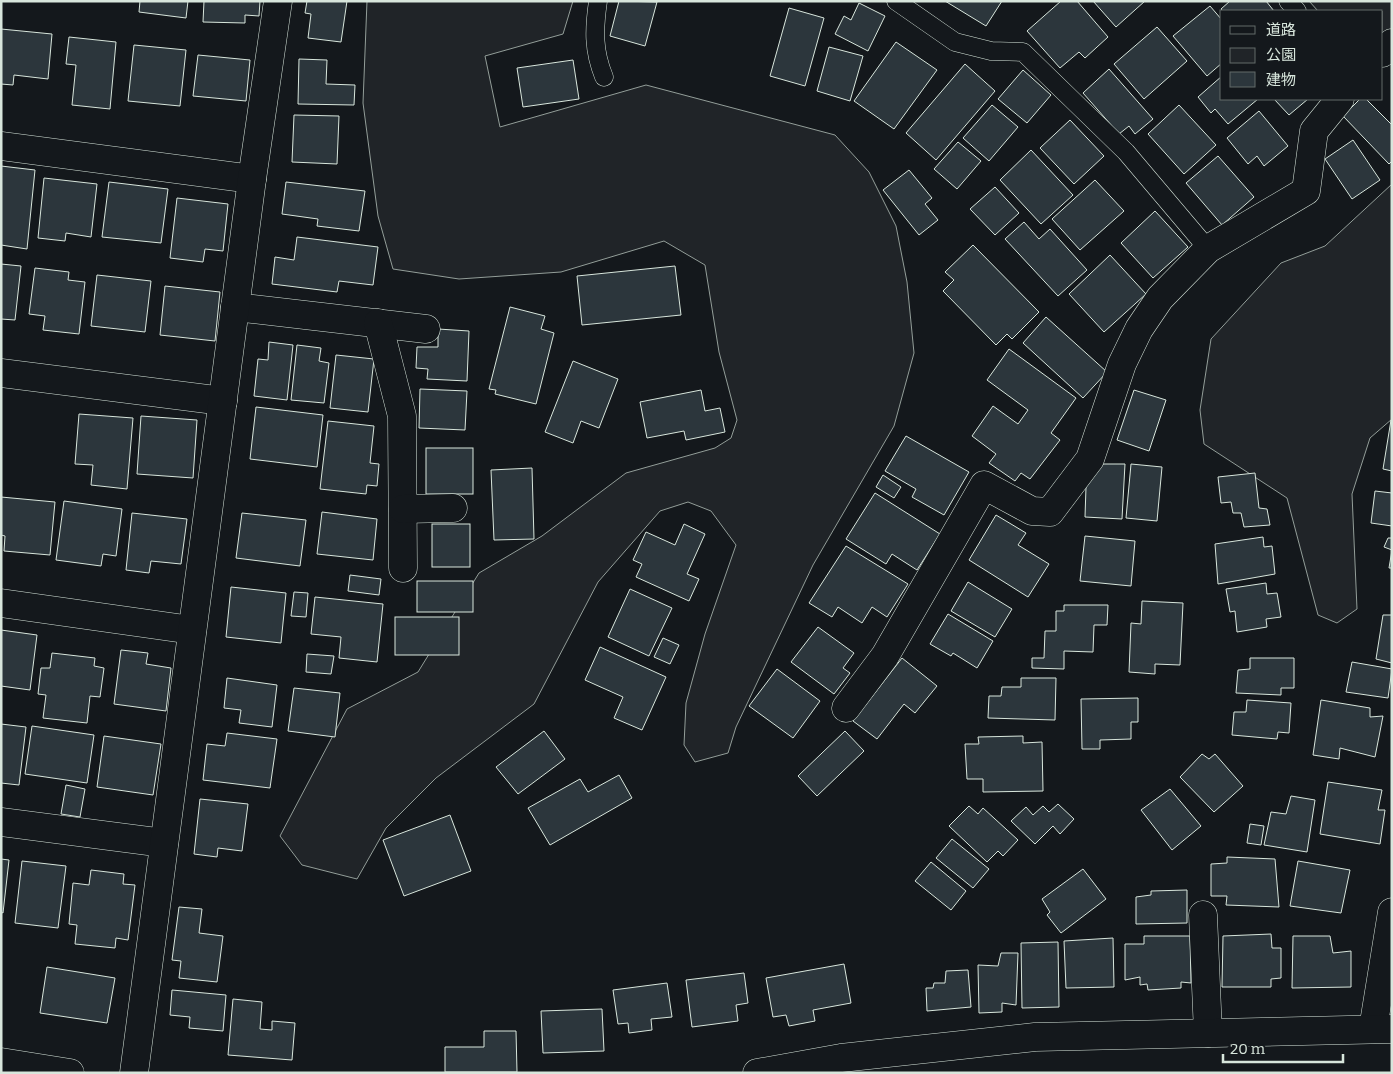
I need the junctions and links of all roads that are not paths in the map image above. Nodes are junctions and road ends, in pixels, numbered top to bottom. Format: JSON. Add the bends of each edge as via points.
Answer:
{"nodes":[{"id":1,"x":278,"y":1,"type":"edge"},
{"id":2,"x":598,"y":1,"type":"edge"},
{"id":3,"x":896,"y":1,"type":"edge"},
{"id":4,"x":1392,"y":43,"type":"edge"},
{"id":5,"x":1383,"y":53,"type":"edge"},
{"id":6,"x":604,"y":77,"type":"dead end"},
{"id":7,"x":1339,"y":100,"type":"edge"},
{"id":8,"x":1,"y":146,"type":"edge"},
{"id":9,"x":252,"y":179,"type":"junction"},
{"id":10,"x":1208,"y":249,"type":"junction"},
{"id":11,"x":235,"y":307,"type":"junction"},
{"id":12,"x":378,"y":324,"type":"junction"},
{"id":13,"x":426,"y":330,"type":"dead end"},
{"id":14,"x":1,"y":373,"type":"edge"},
{"id":15,"x":223,"y":401,"type":"junction"},
{"id":16,"x":453,"y":508,"type":"dead end"},
{"id":17,"x":403,"y":509,"type":"junction"},
{"id":18,"x":403,"y":568,"type":"dead end"},
{"id":19,"x":1,"y":602,"type":"edge"},
{"id":20,"x":192,"y":630,"type":"junction"},
{"id":21,"x":846,"y":708,"type":"dead end"},
{"id":22,"x":1,"y":822,"type":"edge"},
{"id":23,"x":164,"y":843,"type":"junction"},
{"id":24,"x":1392,"y":912,"type":"edge"},
{"id":25,"x":1203,"y":915,"type":"dead end"},
{"id":26,"x":1382,"y":1029,"type":"edge"},
{"id":27,"x":1208,"y":1033,"type":"junction"},
{"id":28,"x":1,"y":1062,"type":"edge"},
{"id":29,"x":837,"y":1066,"type":"edge"},
{"id":30,"x":70,"y":1073,"type":"edge"},
{"id":31,"x":134,"y":1073,"type":"edge"},
{"id":32,"x":757,"y":1073,"type":"edge"}],
"edges":[{"from":1,"to":9,"type":"street"},
{"from":2,"to":6,"type":"lane","via":[[595,56]]},
{"from":3,"to":10,"type":"lane","via":[[954,42],[991,51],[1023,52],[1126,152]]},
{"from":4,"to":5,"type":"street"},
{"from":7,"to":10,"type":"street","via":[[1314,131],[1306,192]]},
{"from":8,"to":9,"type":"street"},
{"from":9,"to":11,"type":"street"},
{"from":10,"to":21,"type":"street","via":[[1160,298],[1139,329],[1122,364],[1090,460],[1050,512],[1032,511],[984,485],[885,656]]},
{"from":11,"to":12,"type":"street"},
{"from":11,"to":15,"type":"street"},
{"from":12,"to":13,"type":"street"},
{"from":12,"to":17,"type":"street","via":[[402,416]]},
{"from":14,"to":15,"type":"street"},
{"from":15,"to":20,"type":"street"},
{"from":16,"to":17,"type":"street"},
{"from":17,"to":18,"type":"street"},
{"from":19,"to":20,"type":"street"},
{"from":20,"to":23,"type":"street"},
{"from":22,"to":23,"type":"street"},
{"from":23,"to":31,"type":"street"},
{"from":24,"to":26,"type":"street"},
{"from":25,"to":27,"type":"street"},
{"from":26,"to":27,"type":"street"},
{"from":27,"to":29,"type":"street","via":[[1034,1037]]},
{"from":28,"to":30,"type":"street"},
{"from":29,"to":32,"type":"street"}]}
